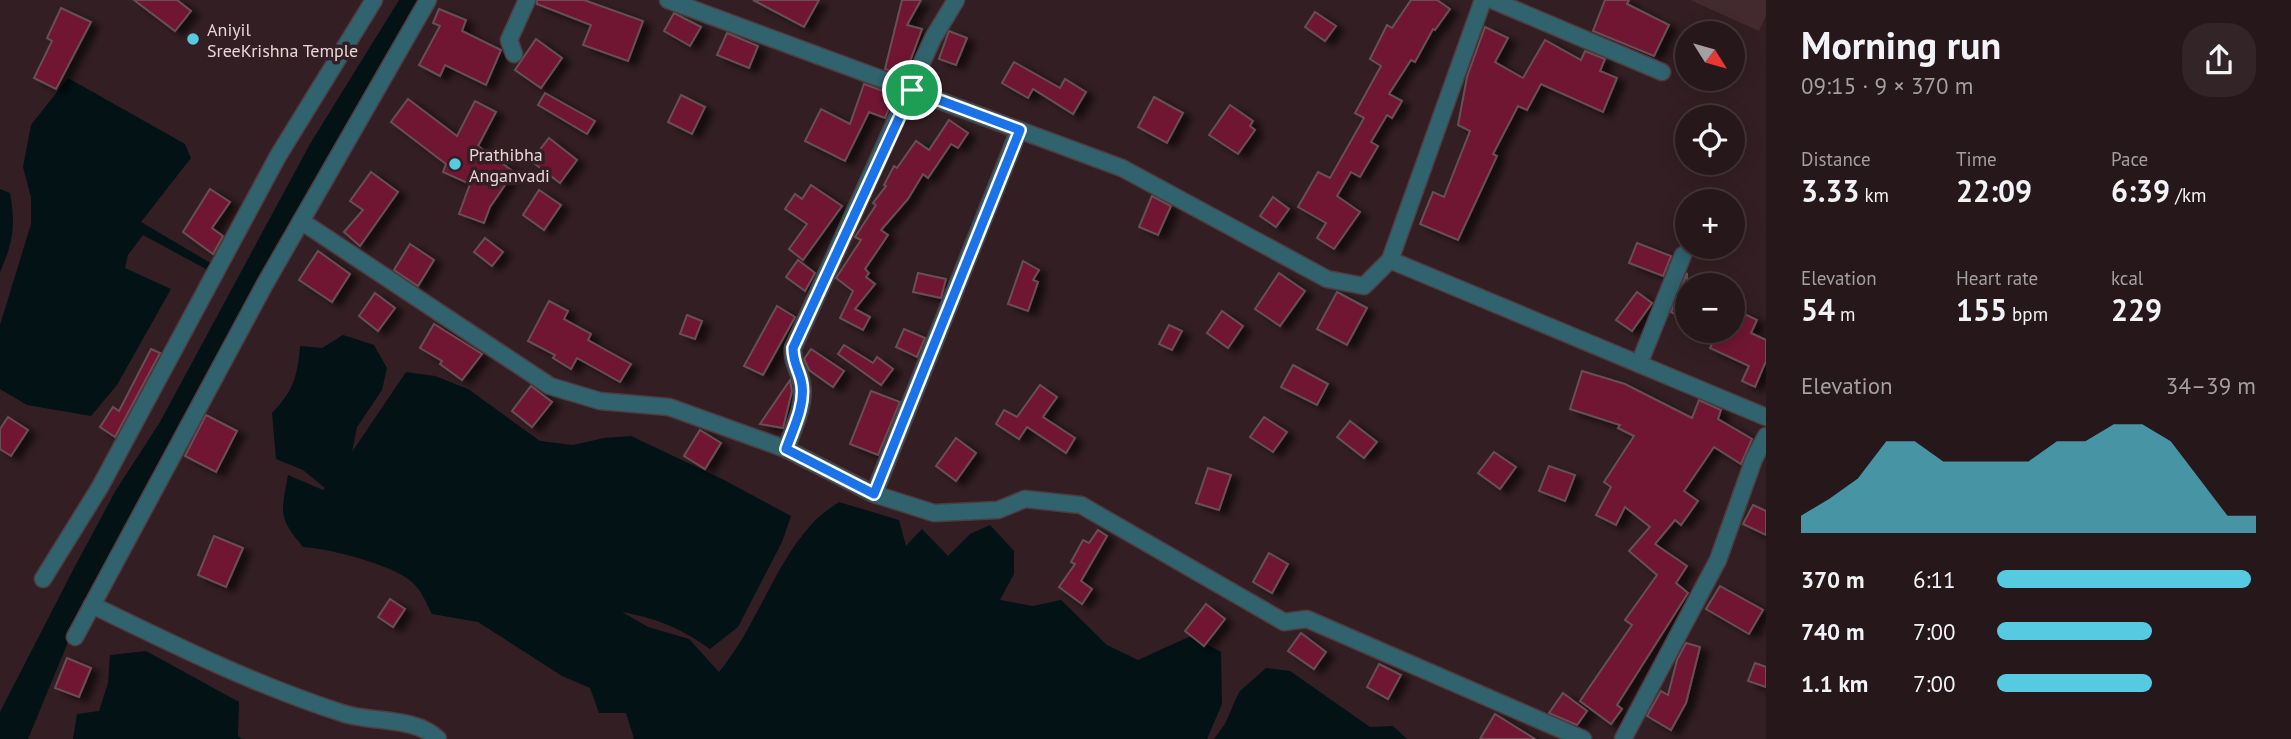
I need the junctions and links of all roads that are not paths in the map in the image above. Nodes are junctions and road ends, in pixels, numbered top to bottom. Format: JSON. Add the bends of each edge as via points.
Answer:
{"nodes":[{"id":1,"x":374,"y":0,"type":"edge"},
{"id":2,"x":428,"y":0,"type":"edge"},
{"id":3,"x":527,"y":0,"type":"edge"},
{"id":4,"x":668,"y":0,"type":"edge"},
{"id":5,"x":956,"y":0,"type":"edge"},
{"id":6,"x":1483,"y":0,"type":"edge"},
{"id":7,"x":1492,"y":0,"type":"edge"},
{"id":8,"x":686,"y":3,"type":"edge"},
{"id":9,"x":514,"y":54,"type":"dead end"},
{"id":10,"x":1662,"y":72,"type":"dead end"},
{"id":11,"x":912,"y":90,"type":"junction"},
{"id":12,"x":1020,"y":130,"type":"junction"},
{"id":13,"x":301,"y":221,"type":"junction"},
{"id":14,"x":1681,"y":259,"type":"edge"},
{"id":15,"x":1390,"y":260,"type":"junction"},
{"id":16,"x":1639,"y":364,"type":"junction"},
{"id":17,"x":1766,"y":416,"type":"edge"},
{"id":18,"x":1766,"y":436,"type":"edge"},
{"id":19,"x":786,"y":449,"type":"junction"},
{"id":20,"x":874,"y":494,"type":"junction"},
{"id":21,"x":43,"y":579,"type":"dead end"},
{"id":22,"x":92,"y":605,"type":"junction"},
{"id":23,"x":75,"y":637,"type":"dead end"},
{"id":24,"x":438,"y":739,"type":"edge"},
{"id":25,"x":1583,"y":739,"type":"edge"},
{"id":26,"x":1623,"y":739,"type":"edge"}],
"edges":[{"from":1,"to":21,"type":"street","via":[[278,156],[100,487]]},
{"from":2,"to":13,"type":"street"},
{"from":3,"to":9,"type":"street","via":[[509,40]]},
{"from":4,"to":8,"type":"street"},
{"from":5,"to":11,"type":"street","via":[[933,38]]},
{"from":6,"to":15,"type":"street"},
{"from":7,"to":10,"type":"street"},
{"from":8,"to":11,"type":"street"},
{"from":11,"to":12,"type":"street"},
{"from":11,"to":19,"type":"street","via":[[793,348],[802,402]]},
{"from":12,"to":15,"type":"street","via":[[1122,168],[1327,279],[1364,286]]},
{"from":12,"to":20,"type":"street"},
{"from":13,"to":19,"type":"street","via":[[550,386],[600,401],[669,407]]},
{"from":13,"to":22,"type":"street"},
{"from":14,"to":16,"type":"street"},
{"from":15,"to":16,"type":"street"},
{"from":16,"to":17,"type":"street"},
{"from":18,"to":26,"type":"street","via":[[1718,560]]},
{"from":19,"to":20,"type":"street"},
{"from":20,"to":25,"type":"street","via":[[934,513],[998,510],[1025,499],[1081,505],[1284,622],[1307,619]]},
{"from":22,"to":23,"type":"street"},
{"from":22,"to":24,"type":"street","via":[[274,691],[349,716],[394,720]]}]}
